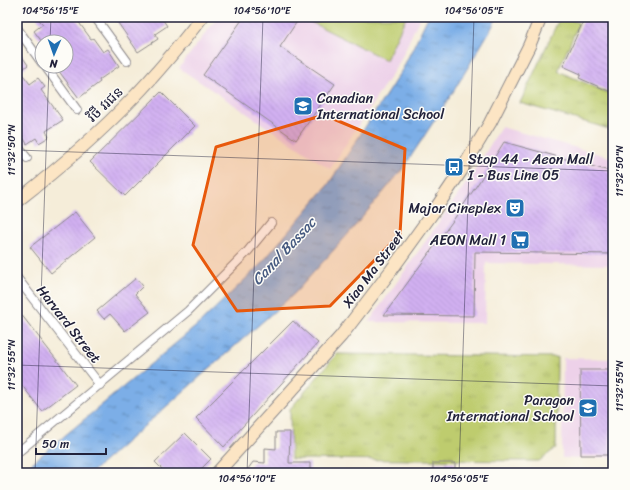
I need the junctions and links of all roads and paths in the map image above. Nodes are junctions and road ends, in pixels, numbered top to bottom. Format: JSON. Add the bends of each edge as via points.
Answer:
{"nodes":[{"id":1,"x":95,"y":17,"type":"edge"},
{"id":2,"x":202,"y":17,"type":"edge"},
{"id":3,"x":541,"y":17,"type":"edge"},
{"id":4,"x":17,"y":28,"type":"edge"},
{"id":5,"x":34,"y":52,"type":"edge"},
{"id":6,"x":127,"y":61,"type":"dead end"},
{"id":7,"x":50,"y":74,"type":"edge"},
{"id":8,"x":77,"y":110,"type":"dead end"},
{"id":9,"x":17,"y":146,"type":"edge"},
{"id":10,"x":26,"y":158,"type":"dead end"},
{"id":11,"x":17,"y":201,"type":"edge"},
{"id":12,"x":271,"y":223,"type":"dead end"},
{"id":13,"x":17,"y":278,"type":"edge"},
{"id":14,"x":100,"y":385,"type":"junction"},
{"id":15,"x":17,"y":453,"type":"edge"},
{"id":16,"x":217,"y":473,"type":"edge"}],
"edges":[{"from":1,"to":6,"type":"street"},
{"from":2,"to":11,"type":"street","name":"វិថី វរជន","via":[[168,60],[110,121]]},
{"from":3,"to":16,"type":"street","name":"Xiao Ma Street","via":[[490,122],[462,171],[434,211],[341,336]]},
{"from":4,"to":5,"type":"street"},
{"from":7,"to":8,"type":"street"},
{"from":9,"to":10,"type":"street"},
{"from":12,"to":14,"type":"street","via":[[248,252],[188,311]]},
{"from":13,"to":14,"type":"street","name":"Harvard Street"},
{"from":14,"to":15,"type":"street"}]}
